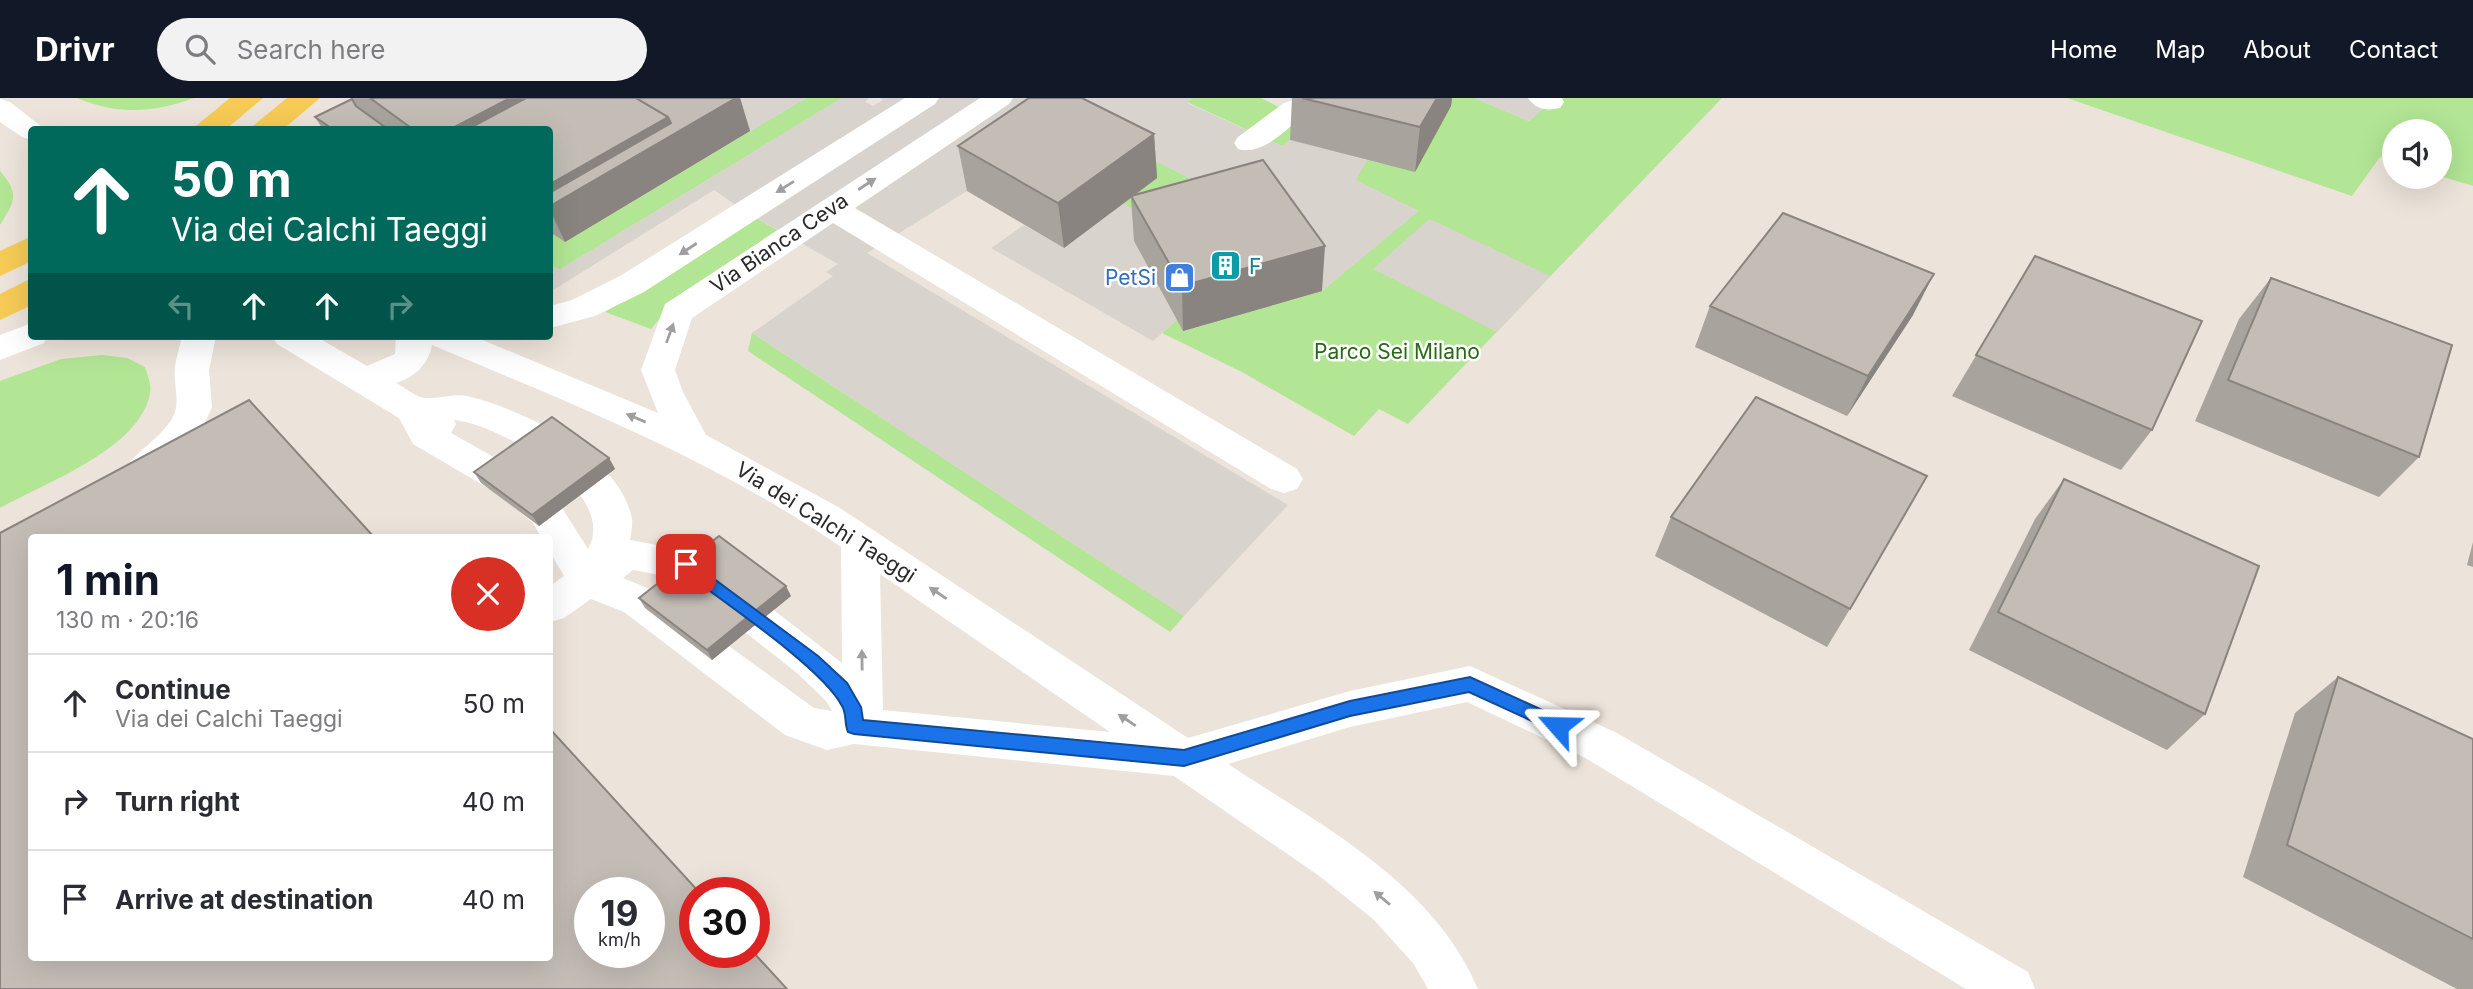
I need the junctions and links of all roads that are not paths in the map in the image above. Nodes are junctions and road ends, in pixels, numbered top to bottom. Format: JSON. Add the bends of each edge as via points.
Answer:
{"nodes":[{"id":1,"x":249,"y":98,"type":"edge"},
{"id":2,"x":306,"y":98,"type":"edge"},
{"id":3,"x":925,"y":98,"type":"edge"},
{"id":4,"x":999,"y":98,"type":"edge"},
{"id":5,"x":0,"y":107,"type":"edge"},
{"id":6,"x":1293,"y":111,"type":"dead end"},
{"id":7,"x":210,"y":126,"type":"edge"},
{"id":8,"x":268,"y":126,"type":"edge"},
{"id":9,"x":28,"y":128,"type":"edge"},
{"id":10,"x":1254,"y":139,"type":"dead end"},
{"id":11,"x":831,"y":208,"type":"junction"},
{"id":12,"x":28,"y":248,"type":"edge"},
{"id":13,"x":0,"y":265,"type":"edge"},
{"id":14,"x":28,"y":292,"type":"edge"},
{"id":15,"x":0,"y":309,"type":"edge"},
{"id":16,"x":553,"y":316,"type":"edge"},
{"id":17,"x":28,"y":337,"type":"edge"},
{"id":18,"x":173,"y":340,"type":"edge"},
{"id":19,"x":296,"y":340,"type":"edge"},
{"id":20,"x":414,"y":340,"type":"edge"},
{"id":21,"x":451,"y":340,"type":"edge"},
{"id":22,"x":0,"y":348,"type":"edge"},
{"id":23,"x":195,"y":353,"type":"edge"},
{"id":24,"x":362,"y":380,"type":"junction"},
{"id":25,"x":414,"y":412,"type":"junction"},
{"id":26,"x":691,"y":441,"type":"junction"},
{"id":27,"x":1284,"y":479,"type":"dead end"},
{"id":28,"x":116,"y":487,"type":"edge"},
{"id":29,"x":860,"y":541,"type":"junction"},
{"id":30,"x":587,"y":580,"type":"junction"},
{"id":31,"x":553,"y":604,"type":"edge"},
{"id":32,"x":854,"y":726,"type":"junction"},
{"id":33,"x":1184,"y":758,"type":"junction"},
{"id":34,"x":1434,"y":968,"type":"edge"},
{"id":35,"x":1454,"y":989,"type":"edge"},
{"id":36,"x":1475,"y":989,"type":"edge"},
{"id":37,"x":2011,"y":989,"type":"edge"}],
"edges":[{"from":1,"to":7,"type":"main road"},
{"from":2,"to":8,"type":"main road"},
{"from":3,"to":16,"type":"street","name":"Via Bianca Ceva","one_way":true,"via":[[632,284],[583,308]]},
{"from":11,"to":4,"type":"street","name":"Via Bianca Ceva","one_way":true},
{"from":5,"to":9,"type":"street"},
{"from":6,"to":10,"type":"street"},
{"from":26,"to":11,"type":"street","name":"Via Bianca Ceva","one_way":true,"via":[[658,370],[677,312]]},
{"from":11,"to":27,"type":"street"},
{"from":12,"to":13,"type":"main road"},
{"from":14,"to":15,"type":"main road"},
{"from":17,"to":22,"type":"street"},
{"from":18,"to":23,"type":"street"},
{"from":19,"to":24,"type":"street"},
{"from":20,"to":24,"type":"street","via":[[413,357],[404,366]]},
{"from":26,"to":21,"type":"street","name":"Via dei Calchi Taeggi","one_way":true},
{"from":23,"to":28,"type":"street","via":[[194,407],[182,434],[154,464]]},
{"from":24,"to":25,"type":"street"},
{"from":25,"to":30,"type":"street","via":[[426,435],[511,484],[546,513]]},
{"from":25,"to":30,"type":"street","via":[[465,408],[557,451],[592,477],[610,502],[612,542]]},
{"from":26,"to":29,"type":"street","name":"Via dei Calchi Taeggi","via":[[766,479]]},
{"from":32,"to":29,"type":"street","one_way":true,"via":[[863,707]]},
{"from":33,"to":29,"type":"street","name":"Via dei Calchi Taeggi","one_way":true},
{"from":30,"to":31,"type":"street"},
{"from":30,"to":32,"type":"street","name":"Via dei Calchi Taeggi","via":[[638,601],[800,722],[827,731]]},
{"from":30,"to":32,"type":"street","via":[[633,555],[686,564],[841,688],[853,707]]},
{"from":32,"to":33,"type":"street","name":"Via dei Calchi Taeggi"},
{"from":34,"to":33,"type":"street","name":"Via dei Calchi Taeggi","one_way":true,"via":[[1389,903]]},
{"from":33,"to":37,"type":"street","via":[[1350,709],[1470,684],[1602,746]]},
{"from":34,"to":35,"type":"street","name":"Via dei Calchi Taeggi"},
{"from":34,"to":36,"type":"street","name":"Via dei Calchi Taeggi","via":[[1447,952]]}]}
